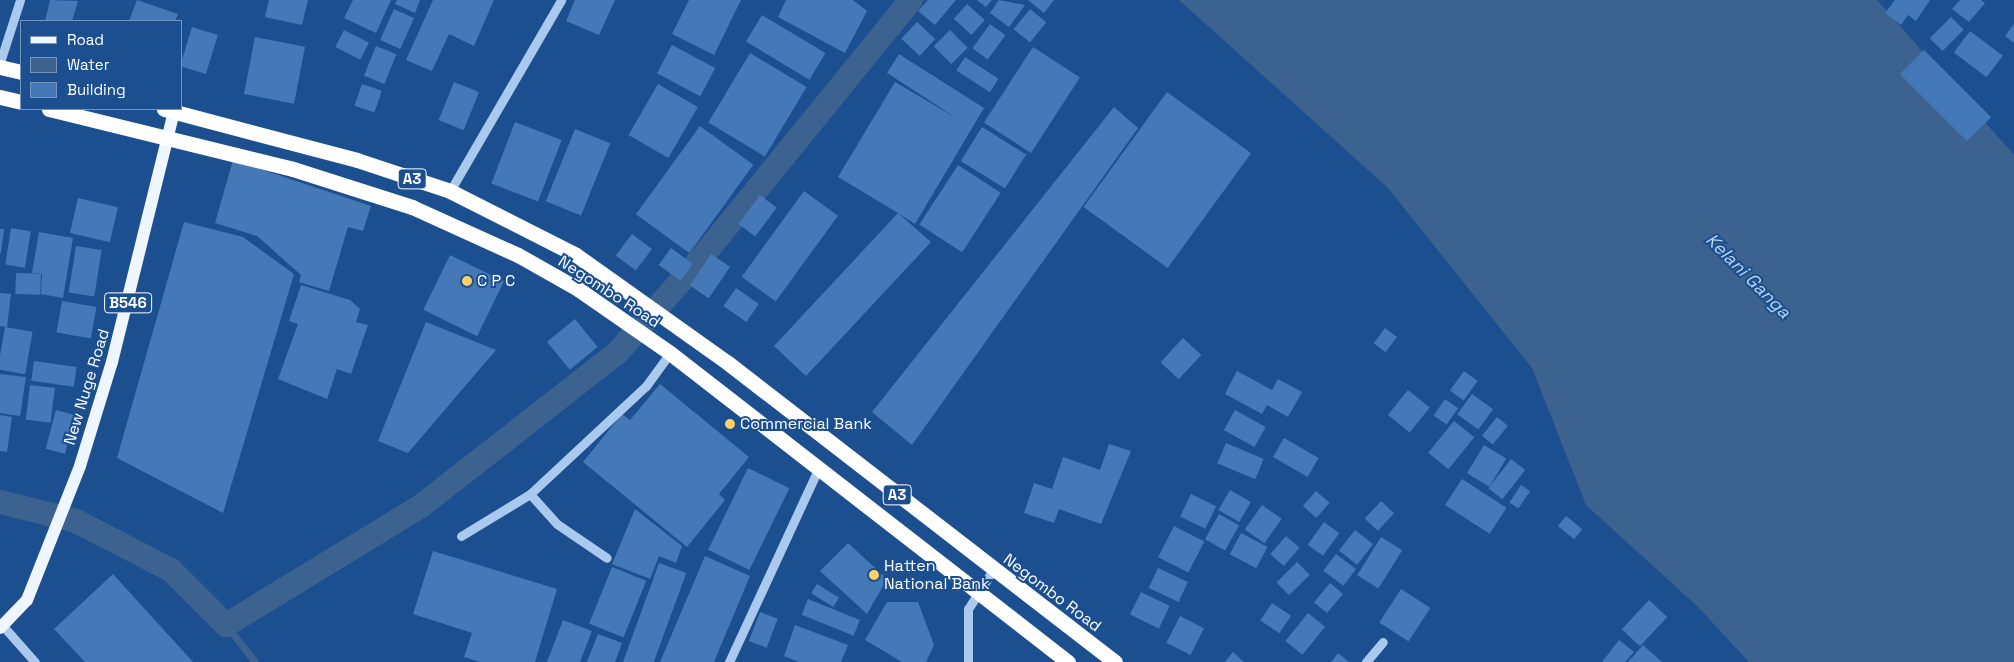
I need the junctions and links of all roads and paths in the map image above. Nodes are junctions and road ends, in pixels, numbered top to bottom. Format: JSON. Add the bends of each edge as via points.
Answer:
{"nodes":[{"id":1,"x":20,"y":0,"type":"edge"},
{"id":2,"x":561,"y":0,"type":"edge"},
{"id":3,"x":0,"y":62,"type":"edge"},
{"id":4,"x":0,"y":67,"type":"edge"},
{"id":5,"x":20,"y":72,"type":"edge"},
{"id":6,"x":0,"y":96,"type":"edge"},
{"id":7,"x":20,"y":102,"type":"edge"},
{"id":8,"x":53,"y":110,"type":"edge"},
{"id":9,"x":169,"y":110,"type":"edge"},
{"id":10,"x":168,"y":138,"type":"junction"},
{"id":11,"x":450,"y":191,"type":"junction"},
{"id":12,"x":666,"y":350,"type":"junction"},
{"id":13,"x":819,"y":467,"type":"junction"},
{"id":14,"x":530,"y":494,"type":"junction"},
{"id":15,"x":461,"y":536,"type":"dead end"},
{"id":16,"x":607,"y":558,"type":"dead end"},
{"id":17,"x":992,"y":570,"type":"junction"},
{"id":18,"x":975,"y":592,"type":"junction"},
{"id":19,"x":1,"y":627,"type":"edge"},
{"id":20,"x":1383,"y":642,"type":"dead end"},
{"id":21,"x":35,"y":662,"type":"edge"},
{"id":22,"x":728,"y":662,"type":"edge"},
{"id":23,"x":968,"y":662,"type":"edge"},
{"id":24,"x":1068,"y":662,"type":"edge"},
{"id":25,"x":1115,"y":662,"type":"edge"},
{"id":26,"x":1366,"y":662,"type":"edge"}],
"edges":[{"from":1,"to":3,"type":"street"},
{"from":2,"to":11,"type":"street"},
{"from":4,"to":5,"type":"highway"},
{"from":6,"to":7,"type":"highway"},
{"from":8,"to":10,"type":"highway","name":"Negombo Road","number":"A3"},
{"from":9,"to":10,"type":"main road","name":"New Nuge Road"},
{"from":9,"to":11,"type":"highway","name":"Negombo Road","number":"A3","via":[[357,160]]},
{"from":10,"to":12,"type":"highway","name":"Negombo Road","number":"A3","via":[[293,170],[448,221],[578,289]]},
{"from":10,"to":19,"type":"main road","name":"New Nuge Road","number":"B546","via":[[112,362],[80,466],[27,600]]},
{"from":11,"to":17,"type":"highway","name":"Negombo Road","number":"A3","via":[[576,255],[678,326]]},
{"from":12,"to":13,"type":"highway","name":"Negombo Road","number":"A3"},
{"from":12,"to":14,"type":"street","via":[[646,386]]},
{"from":13,"to":18,"type":"highway","name":"Negombo Road","number":"A3"},
{"from":13,"to":22,"type":"street"},
{"from":14,"to":15,"type":"street"},
{"from":14,"to":16,"type":"street","via":[[557,524]]},
{"from":17,"to":18,"type":"street"},
{"from":17,"to":25,"type":"highway","name":"Negombo Road","number":"A3"},
{"from":18,"to":23,"type":"street","via":[[968,609]]},
{"from":18,"to":24,"type":"highway","name":"Negombo Road","number":"A3"},
{"from":19,"to":21,"type":"street"},
{"from":20,"to":26,"type":"street"}]}
